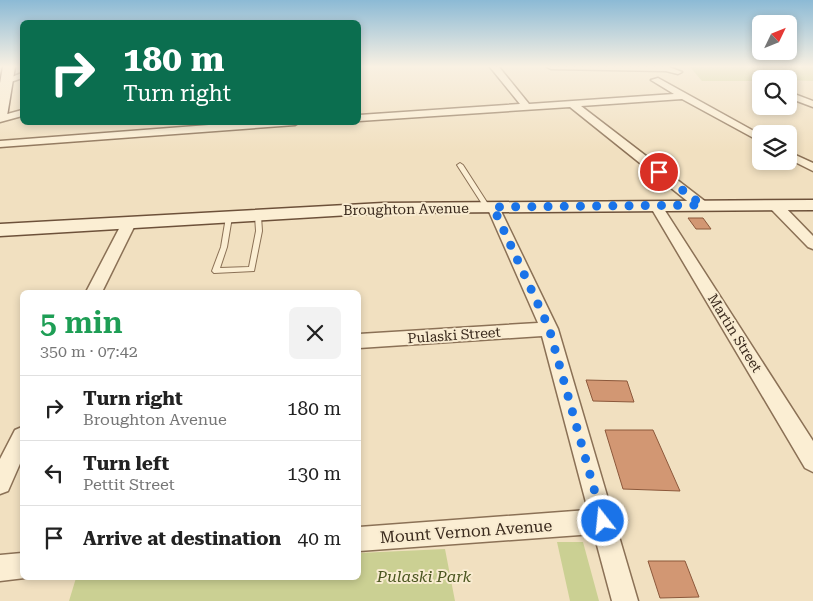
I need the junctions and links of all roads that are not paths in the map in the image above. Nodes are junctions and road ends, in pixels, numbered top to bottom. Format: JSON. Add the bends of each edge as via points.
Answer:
{"nodes":[{"id":1,"x":517,"y":95,"type":"edge"},
{"id":2,"x":685,"y":96,"type":"joint"},
{"id":3,"x":797,"y":98,"type":"edge"},
{"id":4,"x":1,"y":102,"type":"edge"},
{"id":5,"x":574,"y":104,"type":"junction"},
{"id":6,"x":813,"y":104,"type":"edge"},
{"id":7,"x":527,"y":107,"type":"junction"},
{"id":8,"x":20,"y":113,"type":"edge"},
{"id":9,"x":0,"y":117,"type":"edge"},
{"id":10,"x":361,"y":118,"type":"edge"},
{"id":11,"x":243,"y":125,"type":"edge"},
{"id":12,"x":752,"y":134,"type":"edge"},
{"id":13,"x":0,"y":144,"type":"edge"},
{"id":14,"x":797,"y":159,"type":"edge"},
{"id":15,"x":460,"y":165,"type":"dead end"},
{"id":16,"x":813,"y":168,"type":"edge"},
{"id":17,"x":702,"y":205,"type":"junction"},
{"id":18,"x":775,"y":205,"type":"junction"},
{"id":19,"x":813,"y":205,"type":"edge"},
{"id":20,"x":656,"y":206,"type":"junction"},
{"id":21,"x":490,"y":207,"type":"junction"},
{"id":22,"x":258,"y":216,"type":"junction"},
{"id":23,"x":229,"y":217,"type":"junction"},
{"id":24,"x":128,"y":223,"type":"junction"},
{"id":25,"x":0,"y":230,"type":"edge"},
{"id":26,"x":813,"y":244,"type":"edge"},
{"id":27,"x":95,"y":290,"type":"edge"},
{"id":28,"x":549,"y":328,"type":"junction"},
{"id":29,"x":361,"y":341,"type":"edge"},
{"id":30,"x":20,"y":441,"type":"edge"},
{"id":31,"x":813,"y":461,"type":"edge"},
{"id":32,"x":0,"y":483,"type":"edge"},
{"id":33,"x":603,"y":521,"type":"junction"},
{"id":34,"x":361,"y":539,"type":"edge"},
{"id":35,"x":20,"y":566,"type":"edge"},
{"id":36,"x":0,"y":568,"type":"edge"},
{"id":37,"x":626,"y":601,"type":"edge"}],
"edges":[{"from":1,"to":7,"type":"street"},
{"from":2,"to":5,"type":"street"},
{"from":2,"to":12,"type":"street"},
{"from":3,"to":6,"type":"street"},
{"from":4,"to":9,"type":"street"},
{"from":5,"to":7,"type":"street"},
{"from":5,"to":17,"type":"street"},
{"from":7,"to":10,"type":"street"},
{"from":8,"to":9,"type":"street"},
{"from":11,"to":13,"type":"street"},
{"from":14,"to":16,"type":"street"},
{"from":15,"to":21,"type":"lane"},
{"from":17,"to":18,"type":"street","name":"Broughton Avenue"},
{"from":17,"to":20,"type":"street","name":"Broughton Avenue"},
{"from":18,"to":19,"type":"street","name":"Broughton Avenue"},
{"from":18,"to":26,"type":"street"},
{"from":20,"to":21,"type":"street","name":"Broughton Avenue"},
{"from":20,"to":31,"type":"street","name":"Martin Street"},
{"from":21,"to":22,"type":"street","name":"Broughton Avenue","via":[[383,208]]},
{"from":21,"to":28,"type":"street"},
{"from":22,"to":23,"type":"street","name":"Broughton Avenue"},
{"from":22,"to":23,"type":"lane","via":[[259,231],[252,269],[216,271]]},
{"from":23,"to":24,"type":"street","name":"Broughton Avenue"},
{"from":24,"to":25,"type":"street","name":"Broughton Avenue"},
{"from":24,"to":27,"type":"street"},
{"from":28,"to":29,"type":"street","name":"Pulaski Street"},
{"from":28,"to":33,"type":"street"},
{"from":30,"to":32,"type":"street"},
{"from":33,"to":34,"type":"street","name":"Mount Vernon Avenue"},
{"from":33,"to":37,"type":"street"},
{"from":35,"to":36,"type":"street"}]}
